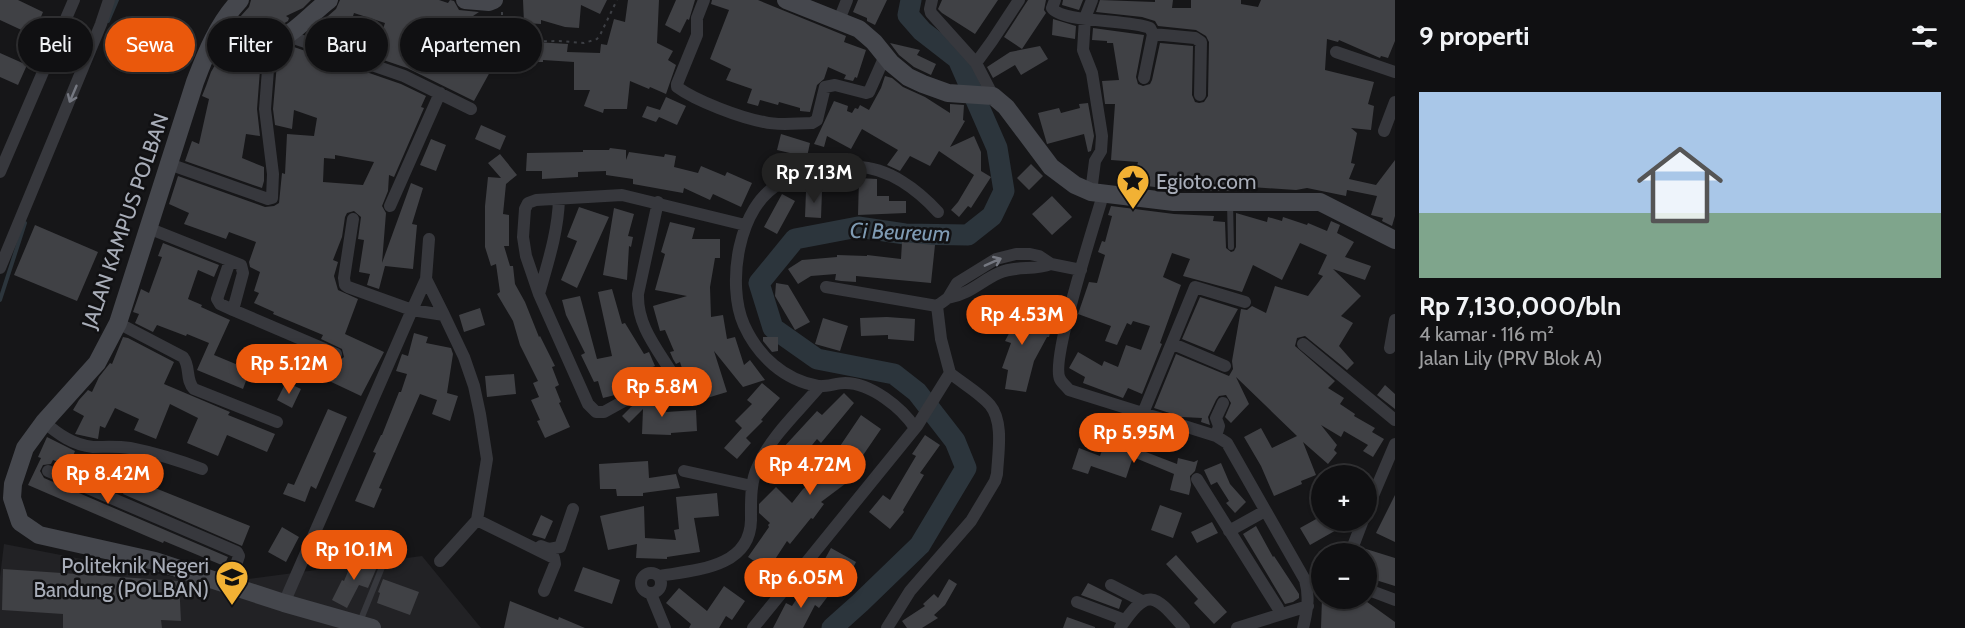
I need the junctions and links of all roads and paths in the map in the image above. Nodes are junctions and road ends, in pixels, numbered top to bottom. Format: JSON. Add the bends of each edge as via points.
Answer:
{"nodes":[{"id":1,"x":74,"y":0,"type":"edge"},
{"id":2,"x":109,"y":0,"type":"edge"},
{"id":3,"x":240,"y":0,"type":"edge"},
{"id":4,"x":329,"y":0,"type":"edge"},
{"id":5,"x":465,"y":0,"type":"edge"},
{"id":6,"x":617,"y":0,"type":"edge"},
{"id":7,"x":704,"y":0,"type":"edge"},
{"id":8,"x":786,"y":0,"type":"edge"},
{"id":9,"x":848,"y":0,"type":"edge"},
{"id":10,"x":932,"y":0,"type":"edge"},
{"id":11,"x":1019,"y":0,"type":"edge"},
{"id":12,"x":1054,"y":0,"type":"edge"},
{"id":13,"x":1092,"y":0,"type":"edge"},
{"id":14,"x":492,"y":1,"type":"edge"},
{"id":15,"x":804,"y":3,"type":"edge"},
{"id":16,"x":225,"y":18,"type":"edge"},
{"id":17,"x":1085,"y":18,"type":"junction"},
{"id":18,"x":839,"y":20,"type":"junction"},
{"id":19,"x":293,"y":32,"type":"edge"},
{"id":20,"x":1153,"y":34,"type":"junction"},
{"id":21,"x":293,"y":38,"type":"edge"},
{"id":22,"x":1336,"y":52,"type":"dead end"},
{"id":23,"x":207,"y":54,"type":"edge"},
{"id":24,"x":885,"y":56,"type":"junction"},
{"id":25,"x":976,"y":63,"type":"junction"},
{"id":26,"x":268,"y":72,"type":"edge"},
{"id":27,"x":1395,"y":72,"type":"edge"},
{"id":28,"x":1144,"y":78,"type":"dead end"},
{"id":29,"x":440,"y":93,"type":"junction"},
{"id":30,"x":987,"y":95,"type":"junction"},
{"id":31,"x":1200,"y":95,"type":"dead end"},
{"id":32,"x":1395,"y":102,"type":"edge"},
{"id":33,"x":471,"y":110,"type":"dead end"},
{"id":34,"x":1384,"y":130,"type":"dead end"},
{"id":35,"x":169,"y":164,"type":"junction"},
{"id":36,"x":0,"y":172,"type":"edge"},
{"id":37,"x":1097,"y":194,"type":"junction"},
{"id":38,"x":559,"y":199,"type":"junction"},
{"id":39,"x":658,"y":202,"type":"junction"},
{"id":40,"x":1230,"y":202,"type":"junction"},
{"id":41,"x":390,"y":206,"type":"dead end"},
{"id":42,"x":938,"y":212,"type":"dead end"},
{"id":43,"x":353,"y":219,"type":"dead end"},
{"id":44,"x":745,"y":225,"type":"junction"},
{"id":45,"x":148,"y":228,"type":"junction"},
{"id":46,"x":429,"y":239,"type":"dead end"},
{"id":47,"x":1395,"y":240,"type":"edge"},
{"id":48,"x":1231,"y":247,"type":"dead end"},
{"id":49,"x":230,"y":261,"type":"junction"},
{"id":50,"x":0,"y":268,"type":"edge"},
{"id":51,"x":1081,"y":270,"type":"junction"},
{"id":52,"x":426,"y":279,"type":"junction"},
{"id":53,"x":826,"y":287,"type":"dead end"},
{"id":54,"x":539,"y":294,"type":"junction"},
{"id":55,"x":1245,"y":303,"type":"dead end"},
{"id":56,"x":937,"y":306,"type":"junction"},
{"id":57,"x":233,"y":310,"type":"junction"},
{"id":58,"x":412,"y":310,"type":"junction"},
{"id":59,"x":444,"y":315,"type":"junction"},
{"id":60,"x":1395,"y":320,"type":"edge"},
{"id":61,"x":118,"y":323,"type":"junction"},
{"id":62,"x":1173,"y":344,"type":"junction"},
{"id":63,"x":1303,"y":344,"type":"dead end"},
{"id":64,"x":1390,"y":348,"type":"dead end"},
{"id":65,"x":336,"y":354,"type":"dead end"},
{"id":66,"x":1225,"y":366,"type":"dead end"},
{"id":67,"x":950,"y":373,"type":"junction"},
{"id":68,"x":820,"y":386,"type":"junction"},
{"id":69,"x":1224,"y":403,"type":"dead end"},
{"id":70,"x":1143,"y":413,"type":"junction"},
{"id":71,"x":1395,"y":420,"type":"edge"},
{"id":72,"x":44,"y":422,"type":"junction"},
{"id":73,"x":277,"y":422,"type":"dead end"},
{"id":74,"x":916,"y":427,"type":"junction"},
{"id":75,"x":1216,"y":436,"type":"junction"},
{"id":76,"x":1395,"y":444,"type":"edge"},
{"id":77,"x":202,"y":469,"type":"dead end"},
{"id":78,"x":48,"y":471,"type":"dead end"},
{"id":79,"x":684,"y":471,"type":"dead end"},
{"id":80,"x":1197,"y":479,"type":"dead end"},
{"id":81,"x":752,"y":486,"type":"junction"},
{"id":82,"x":1377,"y":486,"type":"edge"},
{"id":83,"x":573,"y":509,"type":"dead end"},
{"id":84,"x":1265,"y":511,"type":"junction"},
{"id":85,"x":477,"y":520,"type":"junction"},
{"id":86,"x":1229,"y":531,"type":"junction"},
{"id":87,"x":528,"y":543,"type":"junction"},
{"id":88,"x":389,"y":550,"type":"dead end"},
{"id":89,"x":440,"y":561,"type":"dead end"},
{"id":90,"x":230,"y":585,"type":"junction"},
{"id":91,"x":1111,"y":585,"type":"dead end"},
{"id":92,"x":544,"y":591,"type":"dead end"},
{"id":93,"x":1377,"y":593,"type":"edge"},
{"id":94,"x":1395,"y":600,"type":"edge"},
{"id":95,"x":1142,"y":601,"type":"junction"},
{"id":96,"x":1077,"y":602,"type":"dead end"},
{"id":97,"x":284,"y":603,"type":"junction"},
{"id":98,"x":1308,"y":606,"type":"junction"},
{"id":99,"x":1278,"y":608,"type":"dead end"},
{"id":100,"x":1123,"y":624,"type":"edge"},
{"id":101,"x":365,"y":626,"type":"edge"},
{"id":102,"x":665,"y":628,"type":"edge"},
{"id":103,"x":753,"y":628,"type":"edge"},
{"id":104,"x":887,"y":628,"type":"edge"},
{"id":105,"x":1184,"y":628,"type":"edge"},
{"id":106,"x":1237,"y":628,"type":"edge"},
{"id":107,"x":1303,"y":628,"type":"edge"}],
"edges":[{"from":1,"to":36,"type":"street"},
{"from":2,"to":50,"type":"street","one_way":true},
{"from":3,"to":16,"type":"street","name":"JALAN KAMPUS POLBAN"},
{"from":4,"to":19,"type":"street"},
{"from":5,"to":14,"type":"street"},
{"from":6,"to":14,"type":"path","via":[[600,35],[584,44],[510,42],[502,35],[502,10]]},
{"from":7,"to":24,"type":"street","via":[[697,18],[697,35],[677,87],[765,123],[817,120],[825,87],[835,85],[869,92]]},
{"from":8,"to":15,"type":"street"},
{"from":9,"to":18,"type":"street"},
{"from":10,"to":25,"type":"street","via":[[931,13]]},
{"from":11,"to":25,"type":"street"},
{"from":12,"to":17,"type":"street","via":[[1054,12]]},
{"from":13,"to":17,"type":"street"},
{"from":15,"to":18,"type":"street"},
{"from":17,"to":20,"type":"street","via":[[1144,26]]},
{"from":17,"to":37,"type":"street","via":[[1083,50],[1092,73],[1102,136],[1101,151],[1095,161]]},
{"from":18,"to":24,"type":"street","via":[[866,34]]},
{"from":20,"to":28,"type":"street"},
{"from":20,"to":31,"type":"street","via":[[1201,42]]},
{"from":21,"to":29,"type":"street","via":[[404,76]]},
{"from":22,"to":27,"type":"street"},
{"from":23,"to":35,"type":"street","name":"JALAN KAMPUS POLBAN"},
{"from":24,"to":30,"type":"street","via":[[908,77],[937,90]]},
{"from":25,"to":30,"type":"street"},
{"from":26,"to":35,"type":"street","via":[[265,109],[272,198]]},
{"from":29,"to":33,"type":"street"},
{"from":29,"to":41,"type":"street"},
{"from":30,"to":37,"type":"street","via":[[1006,107],[1051,167],[1075,185]]},
{"from":32,"to":34,"type":"street"},
{"from":35,"to":45,"type":"street","name":"JALAN KAMPUS POLBAN"},
{"from":37,"to":40,"type":"street","via":[[1174,202]]},
{"from":37,"to":51,"type":"street"},
{"from":38,"to":39,"type":"street","via":[[622,195]]},
{"from":38,"to":54,"type":"street","via":[[555,239]]},
{"from":38,"to":54,"type":"street","via":[[532,201],[525,209],[524,248]]},
{"from":39,"to":44,"type":"street"},
{"from":39,"to":54,"type":"street","via":[[638,309],[645,329],[670,370],[669,376],[604,412],[596,412],[588,404]]},
{"from":40,"to":47,"type":"street","via":[[1320,202]]},
{"from":40,"to":48,"type":"lane"},
{"from":42,"to":44,"type":"street","via":[[900,180],[858,167],[783,182],[767,192]]},
{"from":43,"to":58,"type":"street","via":[[345,285]]},
{"from":44,"to":68,"type":"street","via":[[737,258],[735,295],[743,324],[757,349],[780,371]]},
{"from":45,"to":49,"type":"street"},
{"from":45,"to":61,"type":"street","name":"JALAN KAMPUS POLBAN"},
{"from":46,"to":52,"type":"street"},
{"from":49,"to":57,"type":"street","via":[[241,265],[243,271]]},
{"from":49,"to":57,"type":"street","via":[[217,298]]},
{"from":51,"to":56,"type":"street","via":[[1051,264],[1039,256],[1016,254],[977,269]]},
{"from":51,"to":70,"type":"street","via":[[1061,348],[1059,379],[1070,390]]},
{"from":52,"to":58,"type":"street"},
{"from":52,"to":59,"type":"street"},
{"from":53,"to":56,"type":"street"},
{"from":55,"to":62,"type":"street","via":[[1195,287]]},
{"from":56,"to":67,"type":"street"},
{"from":57,"to":65,"type":"street"},
{"from":58,"to":59,"type":"street"},
{"from":58,"to":97,"type":"street"},
{"from":59,"to":85,"type":"street","via":[[464,357],[480,414],[487,459]]},
{"from":60,"to":64,"type":"street"},
{"from":61,"to":72,"type":"street","name":"JALAN KAMPUS POLBAN","via":[[97,363]]},
{"from":61,"to":73,"type":"street","via":[[183,357],[189,384],[194,389]]},
{"from":62,"to":66,"type":"street"},
{"from":62,"to":70,"type":"street"},
{"from":63,"to":71,"type":"street"},
{"from":67,"to":74,"type":"street"},
{"from":67,"to":104,"type":"street","via":[[995,412],[997,474],[971,521],[910,591]]},
{"from":68,"to":74,"type":"street","via":[[846,382],[860,385],[889,400]]},
{"from":68,"to":81,"type":"street","via":[[771,444],[757,466]]},
{"from":69,"to":75,"type":"street","via":[[1216,418]]},
{"from":70,"to":75,"type":"street"},
{"from":72,"to":77,"type":"street","via":[[79,444],[169,456]]},
{"from":72,"to":90,"type":"street","name":"JALAN KAMPUS POLBAN","via":[[25,448],[13,484],[12,498],[20,522],[39,535],[155,561]]},
{"from":74,"to":103,"type":"street"},
{"from":75,"to":84,"type":"street","via":[[1227,443]]},
{"from":76,"to":82,"type":"street"},
{"from":78,"to":90,"type":"street","via":[[237,552]]},
{"from":79,"to":81,"type":"street"},
{"from":80,"to":86,"type":"street"},
{"from":81,"to":102,"type":"street","via":[[751,529],[733,557],[711,567],[643,577],[641,586],[651,594]]},
{"from":83,"to":87,"type":"street","via":[[560,548]]},
{"from":84,"to":86,"type":"street"},
{"from":84,"to":98,"type":"street","via":[[1305,580]]},
{"from":85,"to":87,"type":"street"},
{"from":85,"to":89,"type":"street"},
{"from":86,"to":99,"type":"street"},
{"from":87,"to":92,"type":"street","via":[[555,559]]},
{"from":88,"to":101,"type":"lane"},
{"from":90,"to":97,"type":"street","name":"JALAN KAMPUS POLBAN"},
{"from":91,"to":95,"type":"street"},
{"from":93,"to":94,"type":"street"},
{"from":95,"to":100,"type":"street"},
{"from":95,"to":105,"type":"street","via":[[1156,599]]},
{"from":96,"to":100,"type":"street"},
{"from":97,"to":101,"type":"street","name":"JALAN KAMPUS POLBAN"},
{"from":98,"to":106,"type":"street"},
{"from":98,"to":107,"type":"street"}]}
